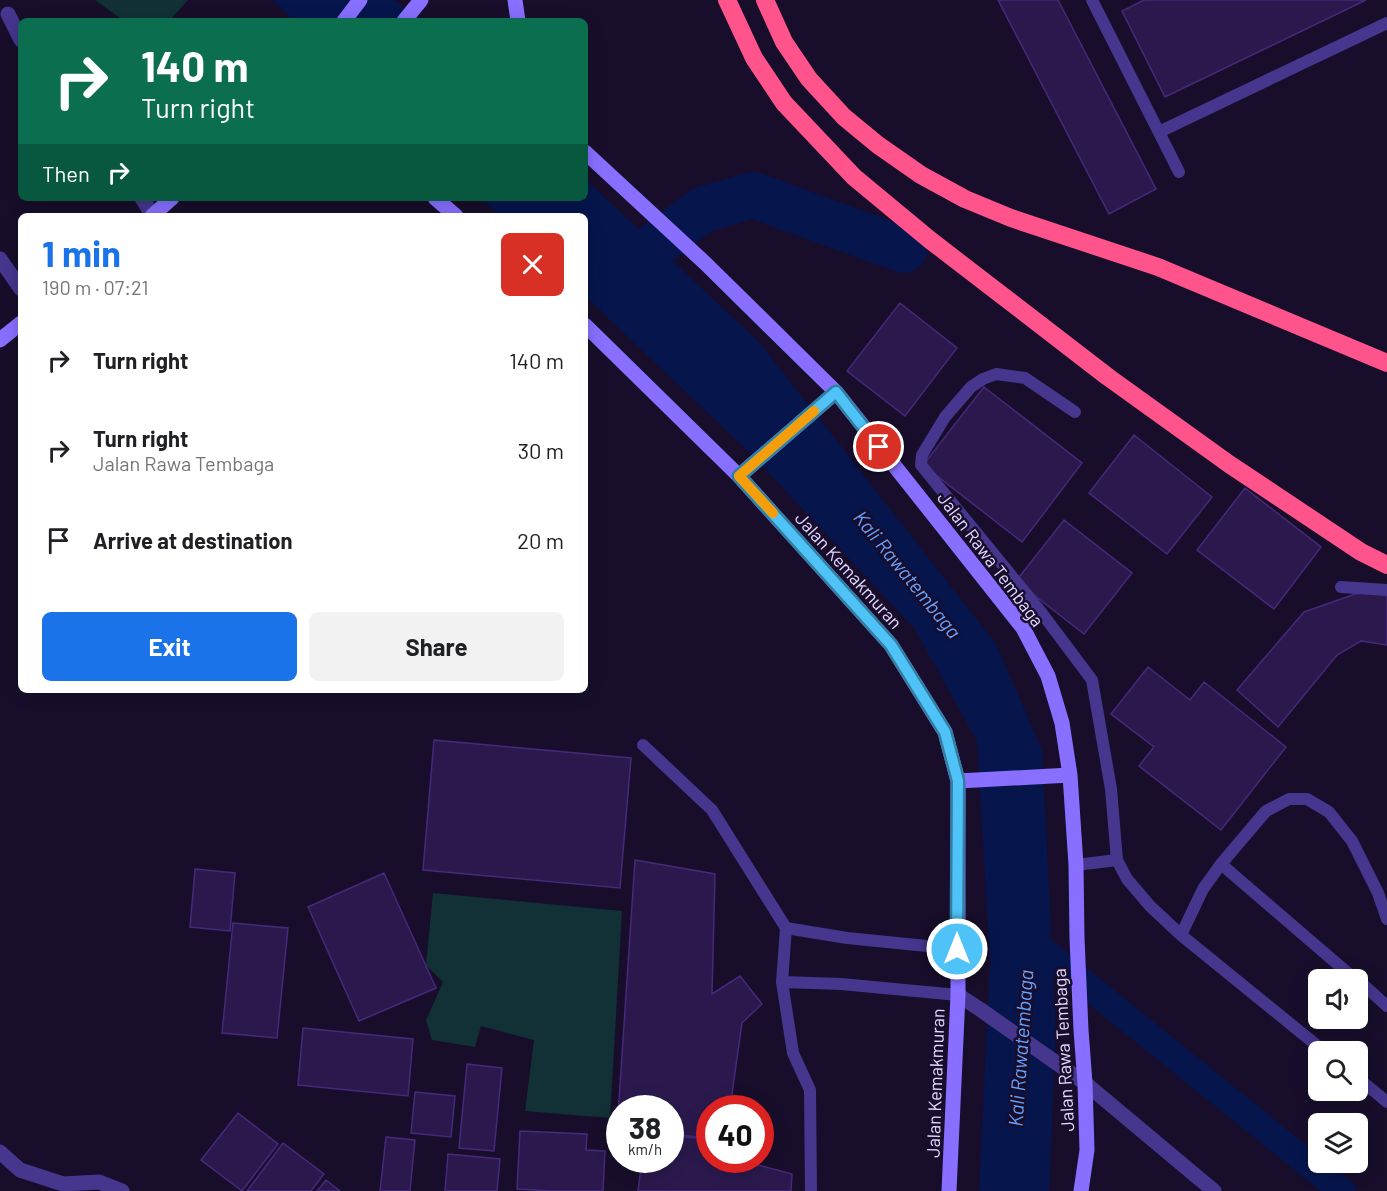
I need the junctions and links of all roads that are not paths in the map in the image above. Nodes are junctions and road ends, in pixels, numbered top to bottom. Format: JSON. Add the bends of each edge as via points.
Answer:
{"nodes":[{"id":1,"x":360,"y":0,"type":"edge"},
{"id":2,"x":421,"y":0,"type":"edge"},
{"id":3,"x":515,"y":0,"type":"edge"},
{"id":4,"x":727,"y":0,"type":"edge"},
{"id":5,"x":765,"y":0,"type":"edge"},
{"id":6,"x":1092,"y":0,"type":"edge"},
{"id":7,"x":8,"y":14,"type":"dead end"},
{"id":8,"x":346,"y":18,"type":"edge"},
{"id":9,"x":406,"y":18,"type":"edge"},
{"id":10,"x":518,"y":18,"type":"edge"},
{"id":11,"x":1387,"y":23,"type":"edge"},
{"id":12,"x":18,"y":34,"type":"edge"},
{"id":13,"x":1159,"y":132,"type":"junction"},
{"id":14,"x":588,"y":155,"type":"edge"},
{"id":15,"x":1179,"y":172,"type":"dead end"},
{"id":16,"x":438,"y":201,"type":"edge"},
{"id":17,"x":168,"y":202,"type":"edge"},
{"id":18,"x":155,"y":213,"type":"edge"},
{"id":19,"x":452,"y":213,"type":"edge"},
{"id":20,"x":0,"y":259,"type":"edge"},
{"id":21,"x":18,"y":285,"type":"edge"},
{"id":22,"x":18,"y":325,"type":"edge"},
{"id":23,"x":588,"y":328,"type":"edge"},
{"id":24,"x":0,"y":340,"type":"edge"},
{"id":25,"x":1387,"y":363,"type":"edge"},
{"id":26,"x":831,"y":396,"type":"junction"},
{"id":27,"x":1075,"y":412,"type":"dead end"},
{"id":28,"x":743,"y":472,"type":"junction"},
{"id":29,"x":1387,"y":566,"type":"edge"},
{"id":30,"x":1341,"y":587,"type":"dead end"},
{"id":31,"x":1387,"y":590,"type":"edge"},
{"id":32,"x":643,"y":745,"type":"dead end"},
{"id":33,"x":1063,"y":776,"type":"junction"},
{"id":34,"x":958,"y":781,"type":"junction"},
{"id":35,"x":1117,"y":860,"type":"junction"},
{"id":36,"x":1221,"y":864,"type":"junction"},
{"id":37,"x":1076,"y":865,"type":"junction"},
{"id":38,"x":1387,"y":919,"type":"edge"},
{"id":39,"x":786,"y":928,"type":"junction"},
{"id":40,"x":1182,"y":935,"type":"junction"},
{"id":41,"x":957,"y":949,"type":"junction"},
{"id":42,"x":1344,"y":969,"type":"edge"},
{"id":43,"x":782,"y":982,"type":"junction"},
{"id":44,"x":1368,"y":990,"type":"edge"},
{"id":45,"x":958,"y":995,"type":"junction"},
{"id":46,"x":1387,"y":1006,"type":"edge"},
{"id":47,"x":1311,"y":1041,"type":"edge"},
{"id":48,"x":1086,"y":1083,"type":"junction"},
{"id":49,"x":1368,"y":1086,"type":"edge"},
{"id":50,"x":1387,"y":1102,"type":"edge"},
{"id":51,"x":0,"y":1152,"type":"edge"},
{"id":52,"x":122,"y":1191,"type":"edge"},
{"id":53,"x":811,"y":1191,"type":"edge"},
{"id":54,"x":950,"y":1191,"type":"edge"},
{"id":55,"x":1081,"y":1191,"type":"edge"},
{"id":56,"x":1214,"y":1191,"type":"edge"}],
"edges":[{"from":1,"to":8,"type":"street"},
{"from":2,"to":9,"type":"street"},
{"from":3,"to":10,"type":"street"},
{"from":4,"to":29,"type":"highway","via":[[754,58],[784,103],[854,177],[1089,363],[1229,464]]},
{"from":5,"to":25,"type":"highway","via":[[784,42],[809,79],[844,117],[921,175],[1011,218],[1158,267]]},
{"from":6,"to":13,"type":"lane"},
{"from":7,"to":12,"type":"street"},
{"from":11,"to":13,"type":"lane"},
{"from":13,"to":15,"type":"lane"},
{"from":14,"to":26,"type":"street","name":"Jalan Rawa Tembaga","via":[[705,263]]},
{"from":16,"to":19,"type":"street"},
{"from":17,"to":18,"type":"street"},
{"from":20,"to":21,"type":"street"},
{"from":22,"to":24,"type":"street"},
{"from":23,"to":28,"type":"street","name":"Jalan Kemakmuran"},
{"from":26,"to":28,"type":"street"},
{"from":26,"to":33,"type":"street","name":"Jalan Rawa Tembaga","via":[[1023,628],[1048,676],[1062,723]]},
{"from":27,"to":35,"type":"lane","via":[[1025,378],[996,374],[971,387],[945,417],[922,455],[921,465],[1092,680],[1111,789]]},
{"from":28,"to":34,"type":"street","name":"Jalan Kemakmuran","via":[[891,645],[945,732]]},
{"from":30,"to":31,"type":"lane"},
{"from":32,"to":39,"type":"lane","via":[[712,810]]},
{"from":33,"to":34,"type":"street"},
{"from":33,"to":37,"type":"street","name":"Jalan Rawa Tembaga"},
{"from":34,"to":41,"type":"street","name":"Jalan Kemakmuran"},
{"from":35,"to":37,"type":"lane"},
{"from":35,"to":40,"type":"lane","via":[[1150,906]]},
{"from":36,"to":38,"type":"lane","via":[[1266,811],[1289,799],[1307,799],[1329,812],[1352,841]]},
{"from":36,"to":40,"type":"lane","via":[[1203,889]]},
{"from":36,"to":42,"type":"lane"},
{"from":37,"to":48,"type":"street","name":"Jalan Rawa Tembaga"},
{"from":39,"to":41,"type":"lane"},
{"from":39,"to":43,"type":"lane"},
{"from":40,"to":47,"type":"lane"},
{"from":41,"to":45,"type":"street","name":"Jalan Kemakmuran"},
{"from":43,"to":45,"type":"lane"},
{"from":43,"to":53,"type":"lane","via":[[793,1053],[810,1090]]},
{"from":44,"to":46,"type":"lane"},
{"from":45,"to":48,"type":"street"},
{"from":45,"to":54,"type":"street","name":"Jalan Kemakmuran"},
{"from":48,"to":55,"type":"street","name":"Jalan Rawa Tembaga","via":[[1087,1150]]},
{"from":48,"to":56,"type":"street"},
{"from":49,"to":50,"type":"lane"},
{"from":51,"to":52,"type":"street","via":[[20,1170],[63,1184],[99,1182]]}]}
